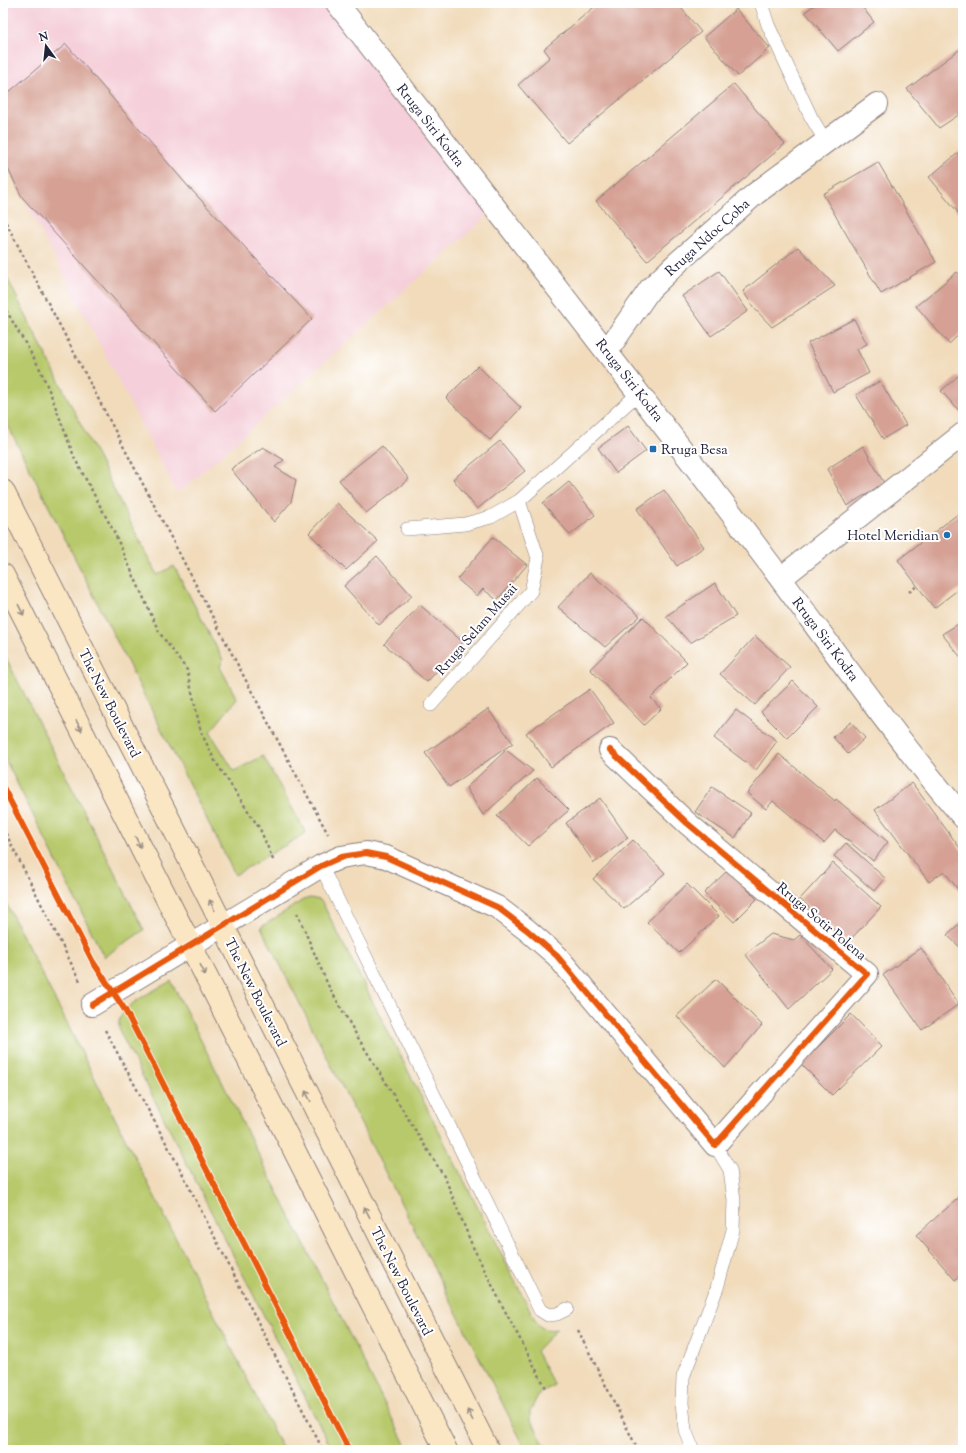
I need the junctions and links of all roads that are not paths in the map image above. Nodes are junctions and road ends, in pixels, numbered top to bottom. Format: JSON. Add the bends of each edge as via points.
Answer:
{"nodes":[{"id":1,"x":337,"y":3,"type":"edge"},
{"id":2,"x":761,"y":3,"type":"edge"},
{"id":3,"x":877,"y":104,"type":"dead end"},
{"id":4,"x":826,"y":142,"type":"junction"},
{"id":5,"x":607,"y":351,"type":"junction"},
{"id":6,"x":640,"y":392,"type":"junction"},
{"id":7,"x":963,"y":434,"type":"edge"},
{"id":8,"x":3,"y":491,"type":"edge"},
{"id":9,"x":519,"y":501,"type":"junction"},
{"id":10,"x":407,"y":529,"type":"dead end"},
{"id":11,"x":3,"y":575,"type":"edge"},
{"id":12,"x":781,"y":578,"type":"junction"},
{"id":13,"x":431,"y":705,"type":"dead end"},
{"id":14,"x":610,"y":750,"type":"dead end"},
{"id":15,"x":963,"y":817,"type":"edge"},
{"id":16,"x":321,"y":866,"type":"junction"},
{"id":17,"x":222,"y":926,"type":"junction"},
{"id":18,"x":190,"y":945,"type":"junction"},
{"id":19,"x":92,"y":1004,"type":"road end"},
{"id":20,"x":715,"y":1145,"type":"junction"},
{"id":21,"x":567,"y":1309,"type":"road end"},
{"id":22,"x":446,"y":1450,"type":"edge"},
{"id":23,"x":488,"y":1450,"type":"edge"},
{"id":24,"x":693,"y":1450,"type":"edge"}],
"edges":[{"from":1,"to":5,"type":"street","name":"Rruga Siri Kodra"},
{"from":2,"to":4,"type":"lane","via":[[771,32],[811,117]]},
{"from":3,"to":4,"type":"street","name":"Rruga Ndoc Çoba"},
{"from":4,"to":5,"type":"street","name":"Rruga Ndoc Çoba","via":[[755,194],[676,264],[650,289]]},
{"from":5,"to":6,"type":"street","name":"Rruga Siri Kodra"},
{"from":6,"to":9,"type":"lane"},
{"from":6,"to":12,"type":"street","name":"Rruga Siri Kodra"},
{"from":7,"to":12,"type":"street"},
{"from":17,"to":8,"type":"main road","name":"The New Boulevard","one_way":true},
{"from":9,"to":10,"type":"lane","via":[[491,517],[465,524]]},
{"from":9,"to":13,"type":"lane","name":"Rruga Selam Musai","via":[[538,558],[530,590]]},
{"from":11,"to":18,"type":"main road","one_way":true},
{"from":12,"to":15,"type":"street","name":"Rruga Siri Kodra","via":[[927,775]]},
{"from":14,"to":20,"type":"street","name":"Rruga Sotir Polena","via":[[687,823],[867,974]]},
{"from":16,"to":17,"type":"street"},
{"from":16,"to":20,"type":"street","via":[[341,857],[366,853],[386,857],[497,907],[557,956]]},
{"from":16,"to":21,"type":"lane","via":[[540,1310],[548,1315]]},
{"from":17,"to":18,"type":"street"},
{"from":23,"to":17,"type":"main road","name":"The New Boulevard","one_way":true},
{"from":18,"to":19,"type":"street"},
{"from":18,"to":22,"type":"main road","one_way":true},
{"from":20,"to":24,"type":"lane","via":[[730,1170],[734,1200],[733,1230],[717,1288],[683,1377],[685,1430]]}]}
